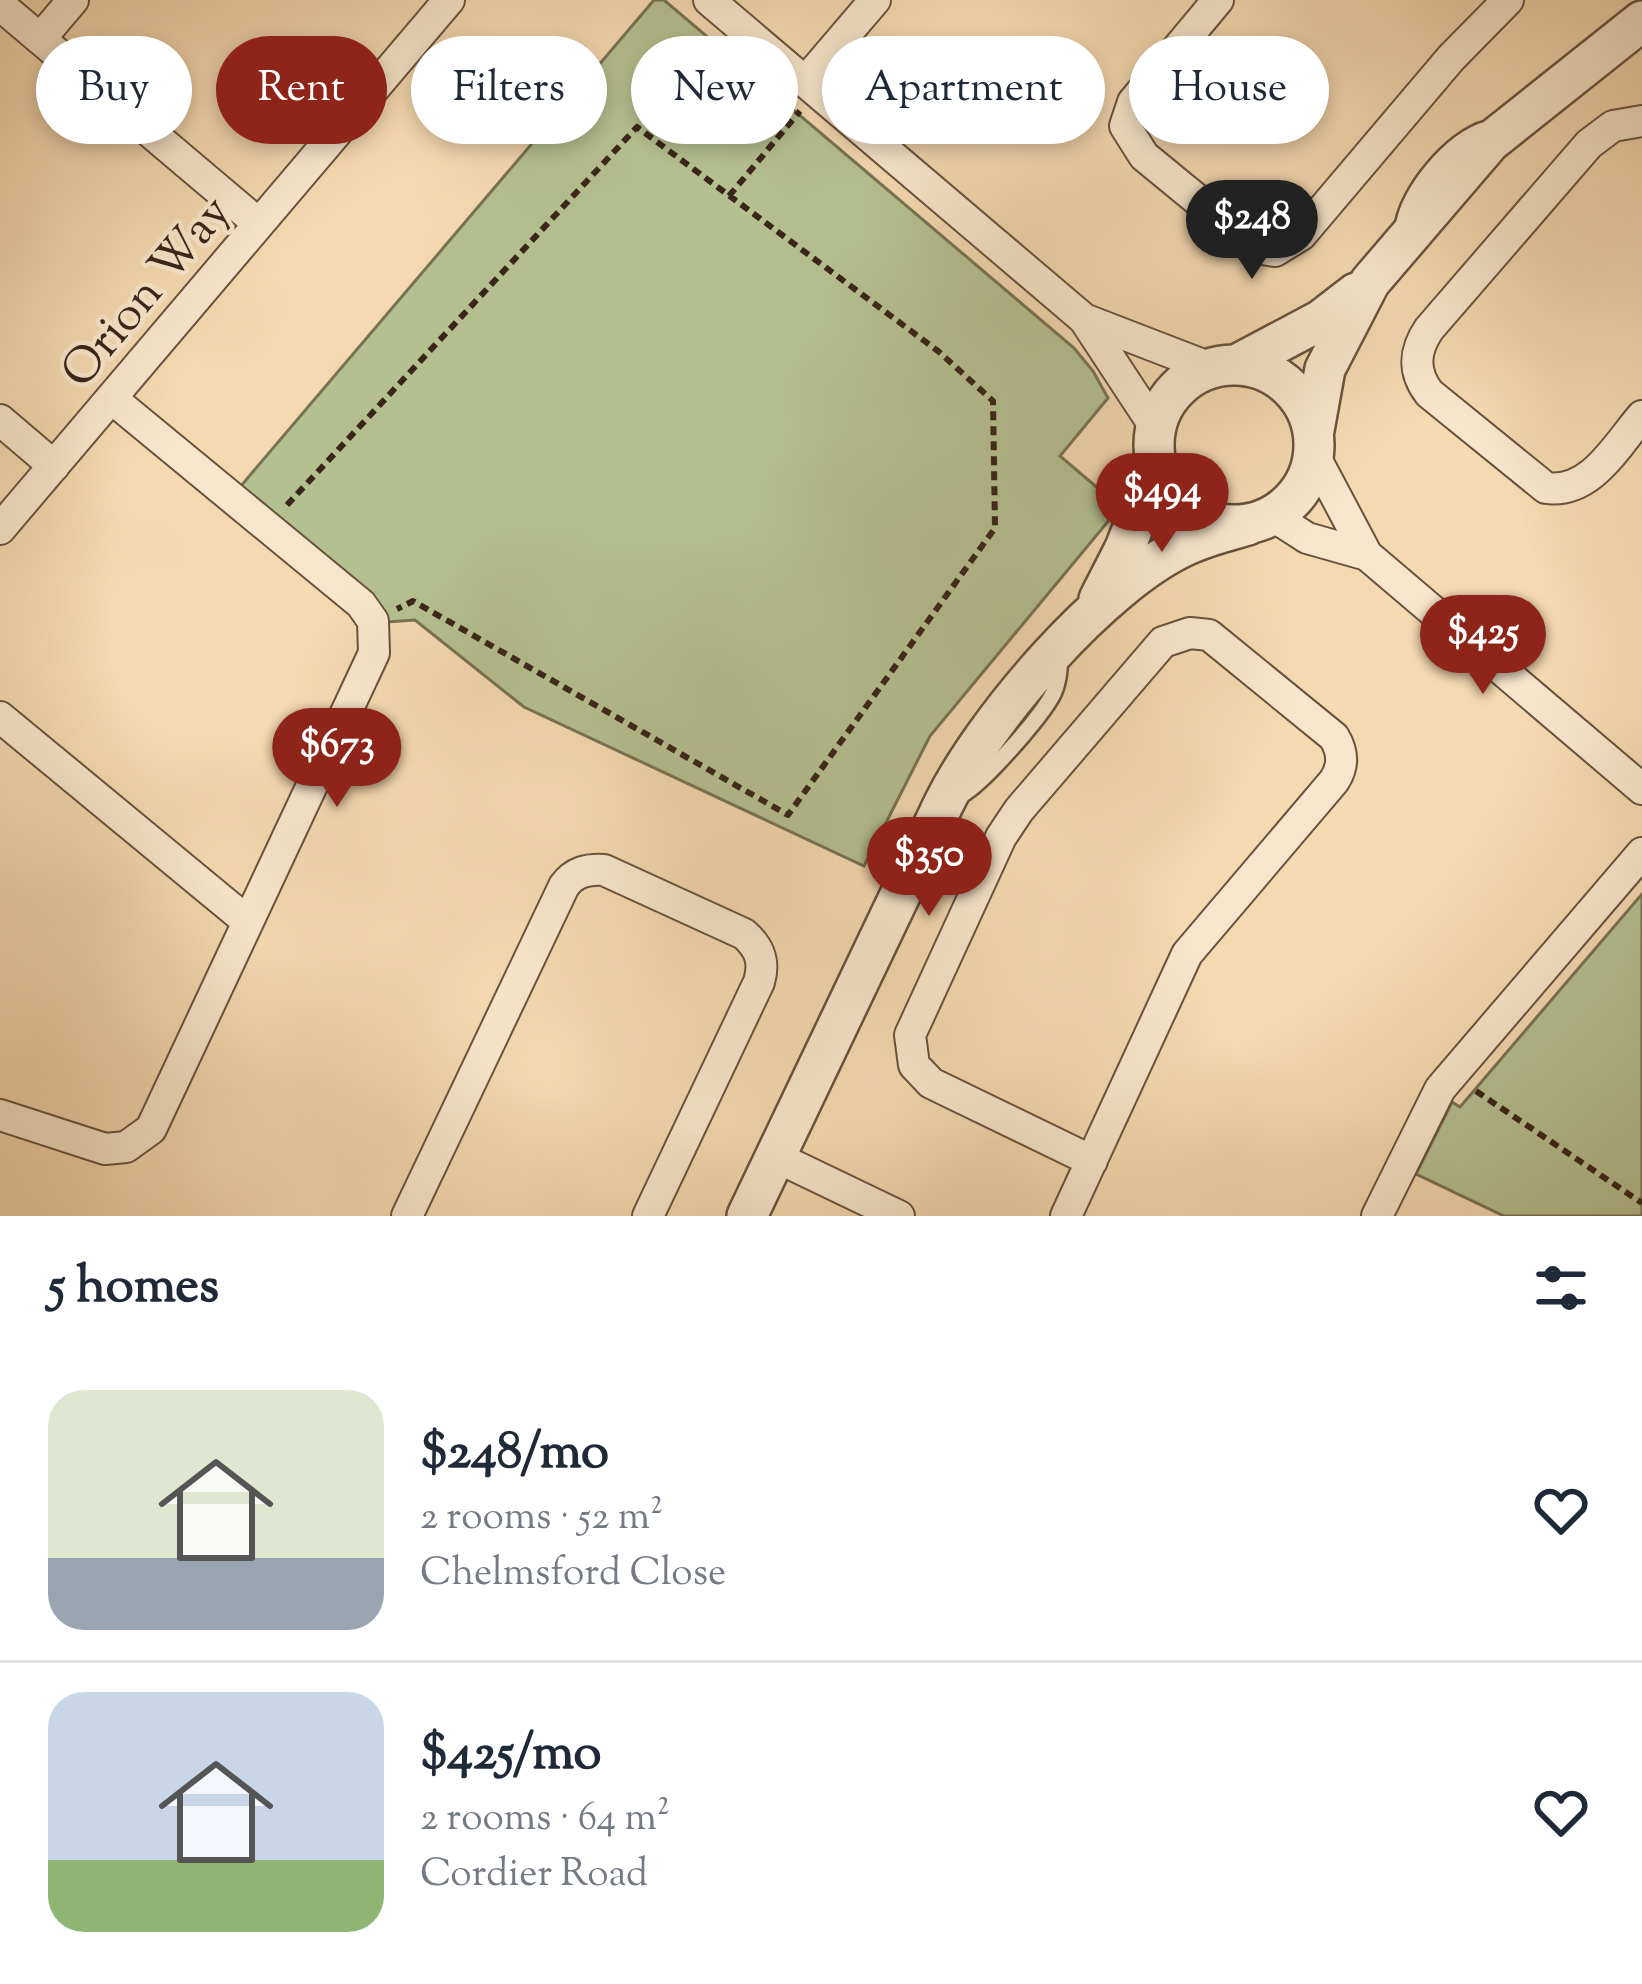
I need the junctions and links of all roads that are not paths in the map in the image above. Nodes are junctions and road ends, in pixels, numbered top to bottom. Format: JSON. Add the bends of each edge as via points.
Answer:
{"nodes":[{"id":1,"x":73,"y":0,"type":"edge"},
{"id":2,"x":449,"y":0,"type":"edge"},
{"id":3,"x":709,"y":0,"type":"edge"},
{"id":4,"x":874,"y":0,"type":"edge"},
{"id":5,"x":1218,"y":0,"type":"edge"},
{"id":6,"x":1508,"y":0,"type":"edge"},
{"id":7,"x":0,"y":5,"type":"edge"},
{"id":8,"x":1642,"y":21,"type":"edge"},
{"id":9,"x":36,"y":36,"type":"edge"},
{"id":10,"x":43,"y":36,"type":"edge"},
{"id":11,"x":811,"y":87,"type":"junction"},
{"id":12,"x":1642,"y":122,"type":"edge"},
{"id":13,"x":164,"y":144,"type":"edge"},
{"id":14,"x":259,"y":224,"type":"junction"},
{"id":15,"x":1370,"y":282,"type":"junction"},
{"id":16,"x":1084,"y":319,"type":"junction"},
{"id":17,"x":1224,"y":366,"type":"junction"},
{"id":18,"x":111,"y":398,"type":"junction"},
{"id":19,"x":1642,"y":416,"type":"edge"},
{"id":20,"x":0,"y":420,"type":"edge"},
{"id":21,"x":1155,"y":427,"type":"junction"},
{"id":22,"x":1314,"y":443,"type":"junction"},
{"id":23,"x":54,"y":466,"type":"junction"},
{"id":24,"x":1157,"y":467,"type":"junction"},
{"id":25,"x":1260,"y":521,"type":"junction"},
{"id":26,"x":0,"y":529,"type":"edge"},
{"id":27,"x":1367,"y":555,"type":"junction"},
{"id":28,"x":1093,"y":610,"type":"junction"},
{"id":29,"x":0,"y":717,"type":"edge"},
{"id":30,"x":1642,"y":789,"type":"edge"},
{"id":31,"x":1642,"y":853,"type":"edge"},
{"id":32,"x":247,"y":921,"type":"junction"},
{"id":33,"x":0,"y":1115,"type":"edge"},
{"id":34,"x":774,"y":1156,"type":"junction"},
{"id":35,"x":1092,"y":1161,"type":"junction"},
{"id":36,"x":407,"y":1216,"type":"edge"},
{"id":37,"x":648,"y":1216,"type":"edge"},
{"id":38,"x":747,"y":1216,"type":"edge"},
{"id":39,"x":899,"y":1216,"type":"edge"},
{"id":40,"x":1066,"y":1216,"type":"edge"},
{"id":41,"x":1377,"y":1216,"type":"edge"}],
"edges":[{"from":1,"to":10,"type":"street"},
{"from":2,"to":14,"type":"street","name":"Orion Way"},
{"from":3,"to":11,"type":"street"},
{"from":4,"to":11,"type":"street"},
{"from":5,"to":6,"type":"street","via":[[1133,102],[1125,126],[1144,156],[1248,243],[1270,252],[1300,235]]},
{"from":7,"to":9,"type":"street"},
{"from":8,"to":15,"type":"street","via":[[1508,126]]},
{"from":11,"to":16,"type":"street"},
{"from":12,"to":19,"type":"street","via":[[1612,126],[1589,144],[1429,329],[1416,359],[1429,393],[1546,488],[1586,480]]},
{"from":13,"to":14,"type":"street"},
{"from":14,"to":18,"type":"street","name":"Orion Way"},
{"from":15,"to":17,"type":"street","via":[[1321,320]]},
{"from":15,"to":22,"type":"street","via":[[1325,369]]},
{"from":16,"to":17,"type":"street"},
{"from":16,"to":21,"type":"street"},
{"from":17,"to":21,"type":"street","via":[[1186,381]]},
{"from":17,"to":22,"type":"street","via":[[1265,371],[1289,386],[1305,406]]},
{"from":18,"to":23,"type":"street","name":"Orion Way"},
{"from":18,"to":32,"type":"street","via":[[373,621],[369,669]]},
{"from":20,"to":23,"type":"street"},
{"from":21,"to":24,"type":"street"},
{"from":22,"to":25,"type":"street","via":[[1307,480]]},
{"from":22,"to":27,"type":"street"},
{"from":23,"to":26,"type":"street","name":"Orion Way"},
{"from":24,"to":25,"type":"street","via":[[1178,503],[1198,518],[1223,526]]},
{"from":24,"to":28,"type":"street"},
{"from":25,"to":27,"type":"street"},
{"from":25,"to":28,"type":"street","via":[[1187,545]]},
{"from":27,"to":30,"type":"street"},
{"from":28,"to":34,"type":"street","via":[[978,747],[944,803]]},
{"from":29,"to":32,"type":"street"},
{"from":31,"to":41,"type":"street","via":[[1440,1089]]},
{"from":32,"to":33,"type":"street","via":[[142,1138],[105,1149]]},
{"from":34,"to":38,"type":"street"},
{"from":34,"to":39,"type":"street"},
{"from":35,"to":35,"type":"street","via":[[931,1083],[914,1065],[910,1035],[1008,825],[1163,642],[1209,635],[1334,737],[1341,766],[1187,954]]},
{"from":35,"to":40,"type":"street"},
{"from":36,"to":37,"type":"street","via":[[563,886],[591,869],[744,934],[762,962]]}]}
